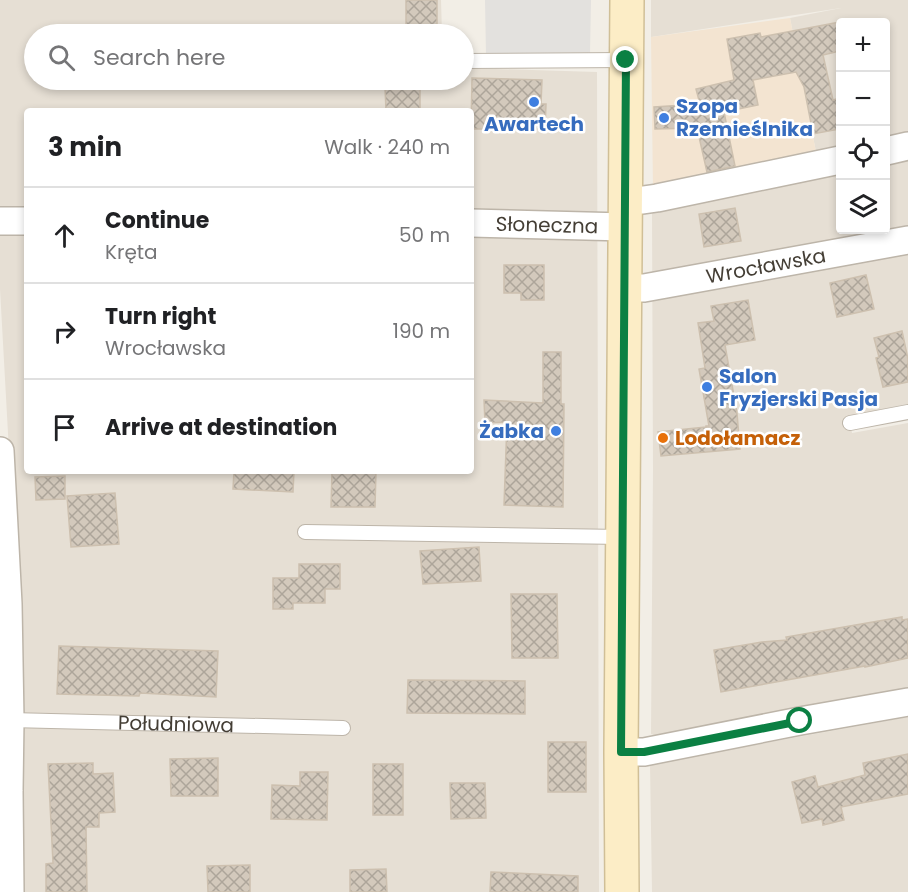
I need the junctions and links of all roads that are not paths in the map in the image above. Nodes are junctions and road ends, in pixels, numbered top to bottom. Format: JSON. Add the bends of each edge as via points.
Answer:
{"nodes":[{"id":1,"x":627,"y":0,"type":"edge"},
{"id":2,"x":626,"y":60,"type":"junction"},
{"id":3,"x":474,"y":61,"type":"edge"},
{"id":4,"x":908,"y":146,"type":"edge"},
{"id":5,"x":890,"y":150,"type":"edge"},
{"id":6,"x":836,"y":161,"type":"edge"},
{"id":7,"x":625,"y":214,"type":"junction"},
{"id":8,"x":0,"y":221,"type":"edge"},
{"id":9,"x":24,"y":221,"type":"edge"},
{"id":10,"x":474,"y":223,"type":"edge"},
{"id":11,"x":908,"y":240,"type":"edge"},
{"id":12,"x":624,"y":288,"type":"junction"},
{"id":13,"x":908,"y":412,"type":"edge"},
{"id":14,"x":850,"y":423,"type":"dead end"},
{"id":15,"x":0,"y":451,"type":"edge"},
{"id":16,"x":305,"y":532,"type":"dead end"},
{"id":17,"x":622,"y":537,"type":"junction"},
{"id":18,"x":5,"y":686,"type":"edge"},
{"id":19,"x":908,"y":702,"type":"edge"},
{"id":20,"x":10,"y":720,"type":"junction"},
{"id":21,"x":343,"y":728,"type":"dead end"},
{"id":22,"x":621,"y":752,"type":"junction"},
{"id":23,"x":10,"y":892,"type":"edge"},
{"id":24,"x":622,"y":892,"type":"edge"}],
"edges":[{"from":1,"to":2,"type":"street"},
{"from":2,"to":3,"type":"lane"},
{"from":2,"to":7,"type":"street"},
{"from":4,"to":5,"type":"street"},
{"from":6,"to":7,"type":"street","via":[[643,200]]},
{"from":7,"to":10,"type":"street","name":"Słoneczna"},
{"from":7,"to":12,"type":"street"},
{"from":8,"to":9,"type":"street"},
{"from":11,"to":12,"type":"street","name":"Wrocławska","via":[[644,288]]},
{"from":12,"to":17,"type":"street"},
{"from":13,"to":14,"type":"lane"},
{"from":15,"to":18,"type":"street","via":[[7,593]]},
{"from":16,"to":17,"type":"lane"},
{"from":17,"to":22,"type":"street"},
{"from":18,"to":20,"type":"street"},
{"from":19,"to":22,"type":"street","via":[[644,752]]},
{"from":20,"to":21,"type":"lane","name":"Południowa"},
{"from":20,"to":23,"type":"street"},
{"from":22,"to":24,"type":"street"}]}
